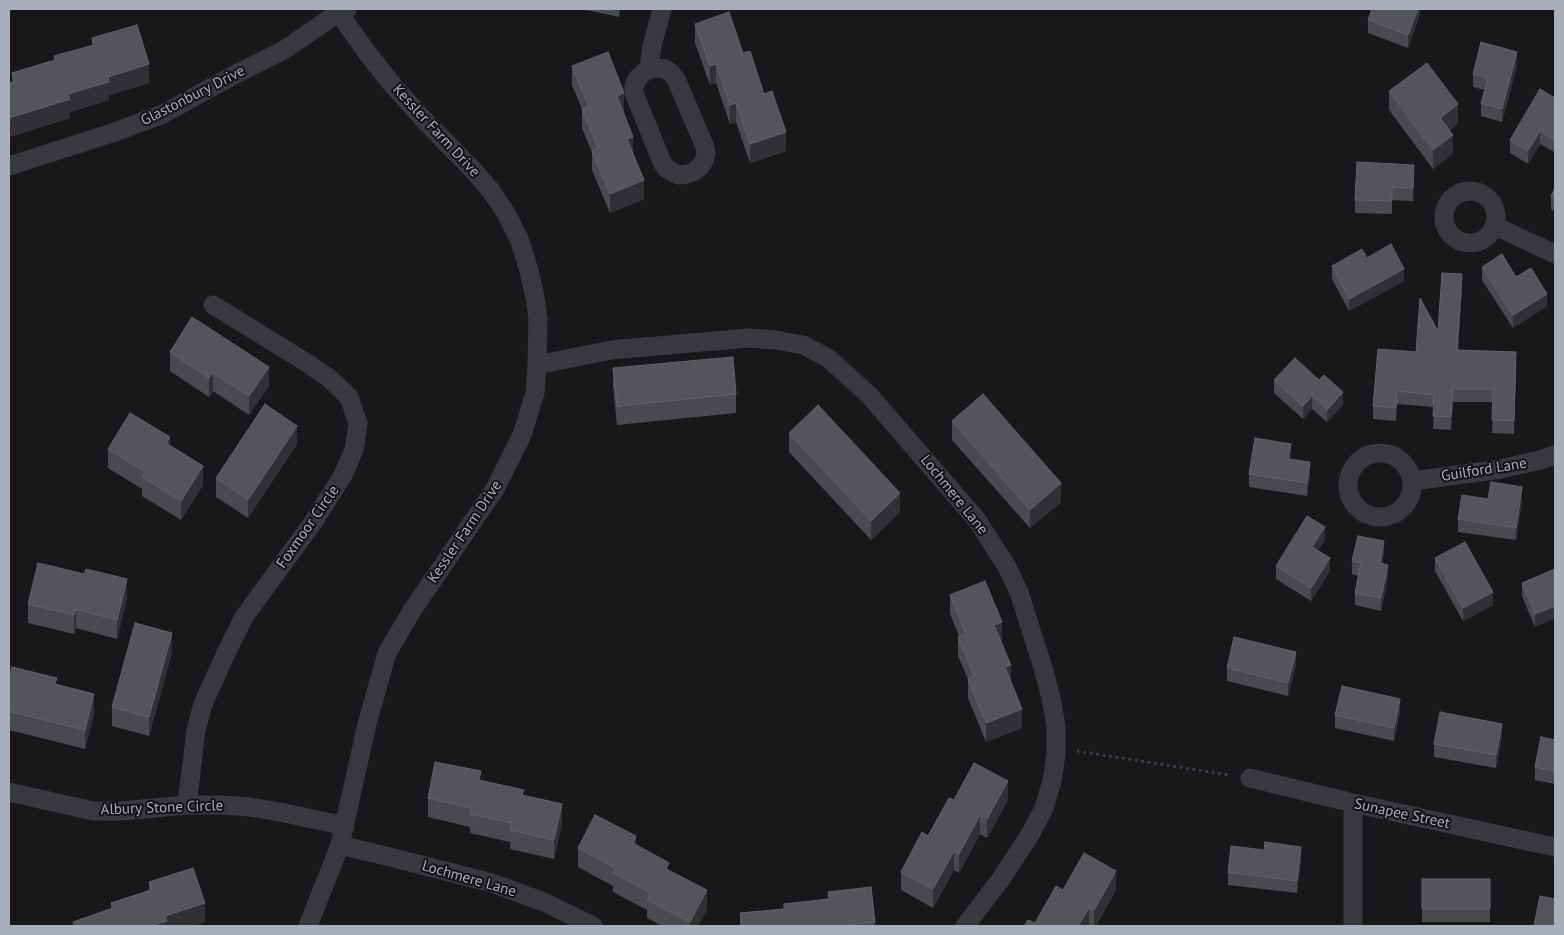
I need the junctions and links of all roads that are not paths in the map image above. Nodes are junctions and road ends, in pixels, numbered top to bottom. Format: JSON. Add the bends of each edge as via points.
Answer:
{"nodes":[{"id":1,"x":662,"y":9,"type":"edge"},
{"id":2,"x":340,"y":10,"type":"edge"},
{"id":3,"x":649,"y":69,"type":"junction"},
{"id":4,"x":9,"y":166,"type":"edge"},
{"id":5,"x":1495,"y":226,"type":"dead end"},
{"id":6,"x":1555,"y":254,"type":"edge"},
{"id":7,"x":213,"y":304,"type":"dead end"},
{"id":8,"x":537,"y":365,"type":"junction"},
{"id":9,"x":1555,"y":455,"type":"edge"},
{"id":10,"x":1413,"y":481,"type":"dead end"},
{"id":11,"x":1250,"y":778,"type":"road end"},
{"id":12,"x":9,"y":792,"type":"edge"},
{"id":13,"x":1353,"y":803,"type":"junction"},
{"id":14,"x":187,"y":805,"type":"junction"},
{"id":15,"x":345,"y":826,"type":"junction"},
{"id":16,"x":340,"y":845,"type":"junction"},
{"id":17,"x":1555,"y":847,"type":"edge"},
{"id":18,"x":308,"y":926,"type":"edge"},
{"id":19,"x":593,"y":926,"type":"edge"},
{"id":20,"x":965,"y":926,"type":"edge"},
{"id":21,"x":1353,"y":926,"type":"edge"}],
"edges":[{"from":1,"to":3,"type":"street"},
{"from":2,"to":4,"type":"street","name":"Glastonbury Drive","via":[[284,50],[163,114]]},
{"from":2,"to":8,"type":"street","name":"Kessler Farm Drive","via":[[385,76],[491,190],[506,213],[530,271],[538,319]]},
{"from":3,"to":3,"type":"street","via":[[637,79],[634,94],[662,162],[666,168],[679,174],[694,172],[704,161],[705,147],[676,79],[665,69]]},
{"from":5,"to":6,"type":"street"},
{"from":7,"to":14,"type":"street","name":"Foxmoor Circle","via":[[329,378],[348,397],[358,423],[354,450],[343,475],[314,521],[244,616],[226,653],[196,730]]},
{"from":8,"to":15,"type":"street","name":"Kessler Farm Drive","via":[[535,393],[522,436],[496,489],[413,609],[387,653],[367,724]]},
{"from":8,"to":20,"type":"street","name":"Lochmere Lane","via":[[611,350],[748,338],[803,345],[828,358],[869,395],[977,520],[1008,567],[1019,592],[1047,680],[1056,726],[1056,748],[1052,781],[1044,808],[1001,879]]},
{"from":9,"to":10,"type":"street","name":"Guilford Lane","via":[[1501,469]]},
{"from":11,"to":13,"type":"street","name":"Sunapee Street"},
{"from":12,"to":14,"type":"street","name":"Albury Stone Circle","via":[[93,811]]},
{"from":13,"to":17,"type":"street","name":"Sunapee Street"},
{"from":13,"to":21,"type":"street"},
{"from":14,"to":15,"type":"street","name":"Albury Stone Circle","via":[[250,807]]},
{"from":15,"to":16,"type":"street","name":"Kessler Farm Drive"},
{"from":16,"to":18,"type":"street","name":"Kessler Farm Drive"},
{"from":16,"to":19,"type":"street","name":"Lochmere Lane","via":[[492,883],[544,902]]}]}
